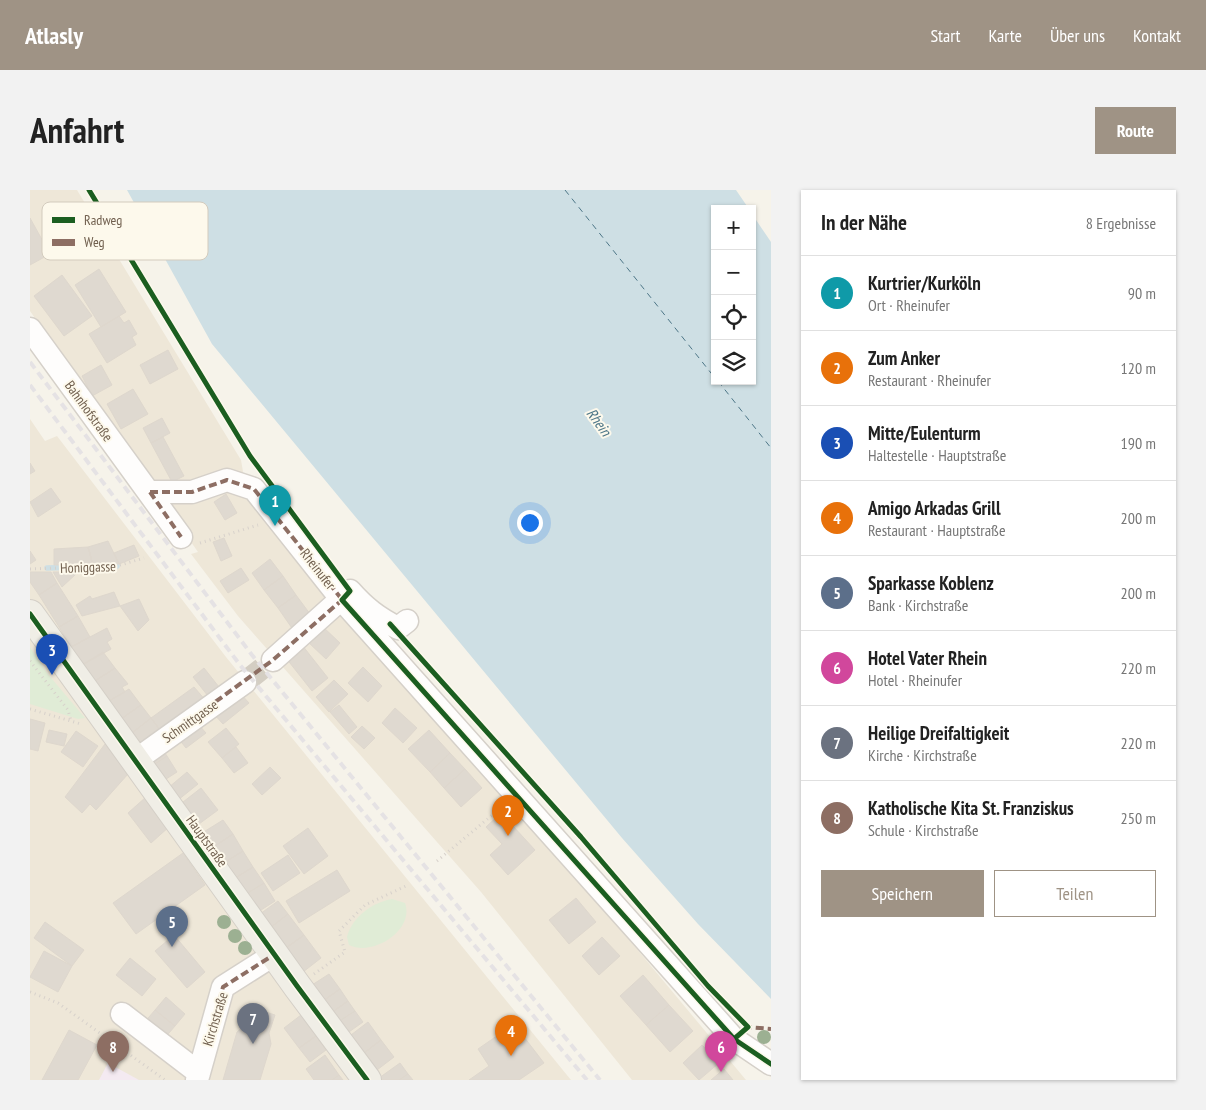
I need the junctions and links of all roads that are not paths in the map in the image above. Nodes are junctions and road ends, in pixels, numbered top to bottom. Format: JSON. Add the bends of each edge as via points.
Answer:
{"nodes":[{"id":1,"x":30,"y":329,"type":"edge"},
{"id":2,"x":150,"y":492,"type":"junction"},
{"id":3,"x":181,"y":537,"type":"road end"},
{"id":4,"x":342,"y":600,"type":"junction"},
{"id":5,"x":30,"y":614,"type":"edge"},
{"id":6,"x":407,"y":621,"type":"dead end"},
{"id":7,"x":273,"y":660,"type":"tunnel mouth"},
{"id":8,"x":245,"y":682,"type":"tunnel mouth"},
{"id":9,"x":136,"y":760,"type":"junction"},
{"id":10,"x":275,"y":954,"type":"junction"},
{"id":11,"x":122,"y":1014,"type":"dead end"},
{"id":12,"x":771,"y":1064,"type":"edge"},
{"id":13,"x":198,"y":1076,"type":"edge"},
{"id":14,"x":367,"y":1080,"type":"edge"}],
"edges":[{"from":1,"to":2,"type":"street","name":"Bahnhofstraße"},
{"from":2,"to":3,"type":"street","name":"Bahnhofstraße"},
{"from":2,"to":4,"type":"street","name":"Rheinufer","via":[[192,492],[227,480],[254,489]]},
{"from":4,"to":6,"type":"street","via":[[350,591],[382,621],[398,628]]},
{"from":4,"to":7,"type":"street"},
{"from":4,"to":12,"type":"street","name":"Rheinufer","via":[[734,1039]]},
{"from":5,"to":9,"type":"main road","name":"Hauptstraße"},
{"from":8,"to":9,"type":"street","name":"Schmittgasse"},
{"from":9,"to":10,"type":"main road","name":"Hauptstraße"},
{"from":10,"to":13,"type":"street","name":"Kirchstraße","via":[[223,987]]},
{"from":10,"to":14,"type":"main road","name":"Hauptstraße"},
{"from":11,"to":13,"type":"street"}]}
